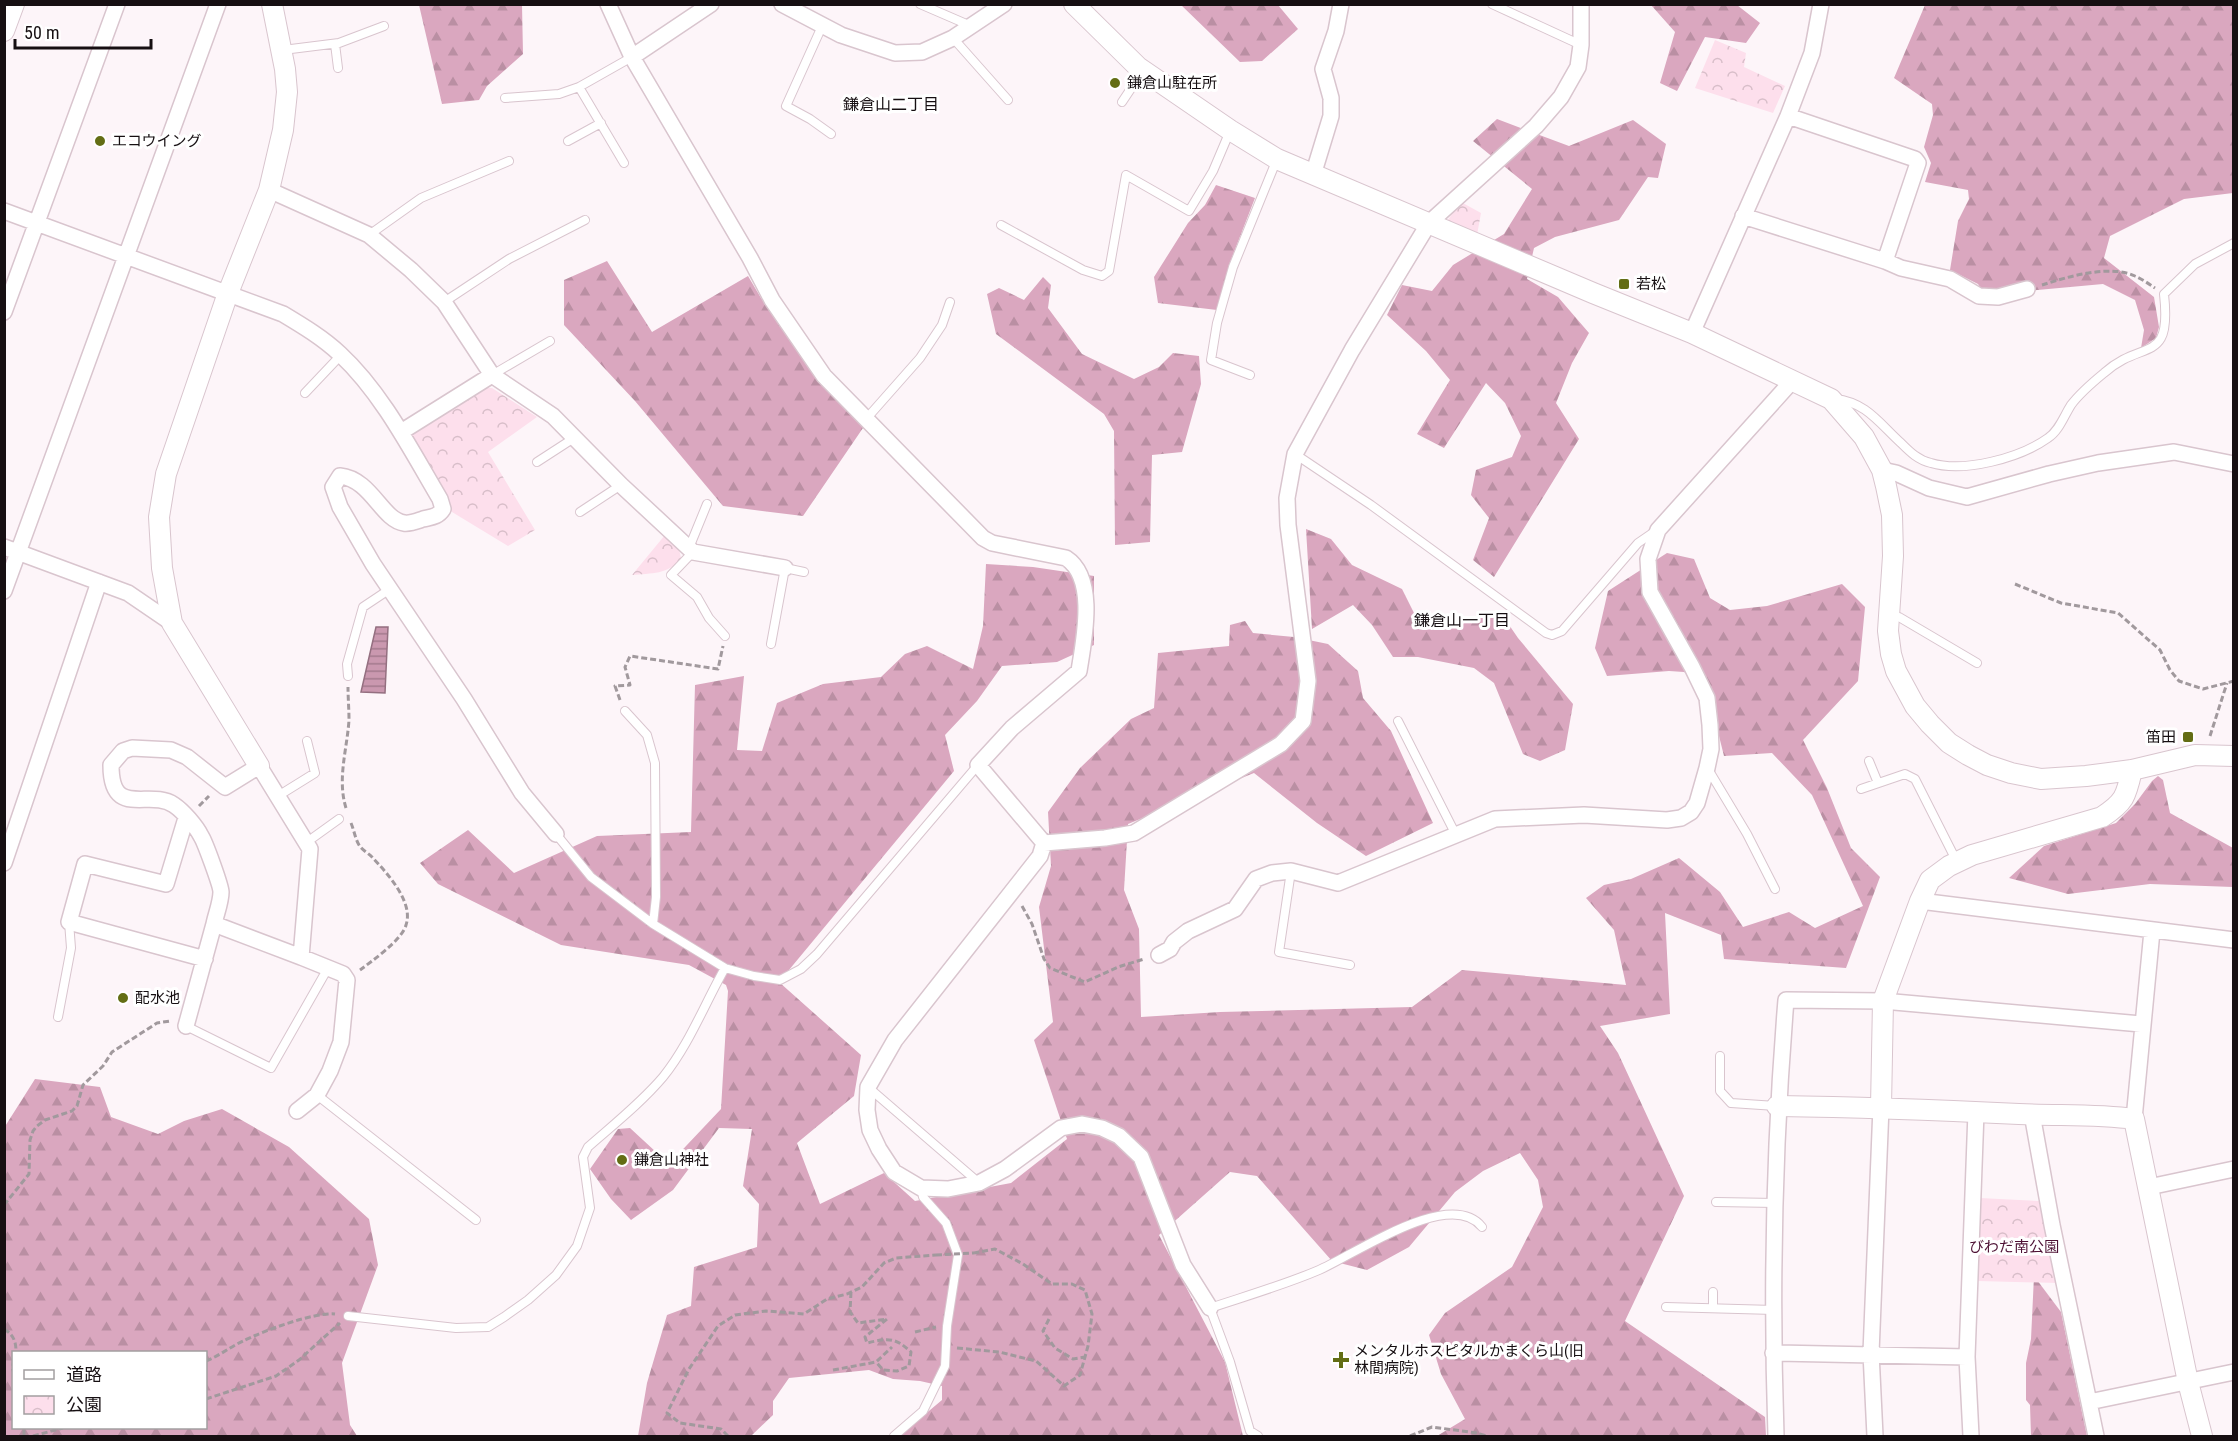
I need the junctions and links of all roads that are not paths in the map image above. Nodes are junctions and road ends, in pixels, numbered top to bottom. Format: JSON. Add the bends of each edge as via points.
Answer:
{"nodes":[{"id":1,"x":14,"y":4,"type":"edge"},
{"id":2,"x":117,"y":4,"type":"edge"},
{"id":3,"x":218,"y":4,"type":"edge"},
{"id":4,"x":273,"y":4,"type":"edge"},
{"id":5,"x":608,"y":4,"type":"edge"},
{"id":6,"x":711,"y":4,"type":"edge"},
{"id":7,"x":782,"y":4,"type":"edge"},
{"id":8,"x":920,"y":4,"type":"edge"},
{"id":9,"x":1074,"y":4,"type":"edge"},
{"id":10,"x":1341,"y":4,"type":"edge"},
{"id":11,"x":1492,"y":4,"type":"edge"},
{"id":12,"x":1581,"y":4,"type":"edge"},
{"id":13,"x":1821,"y":4,"type":"edge"},
{"id":14,"x":1001,"y":5,"type":"edge"},
{"id":15,"x":823,"y":24,"type":"junction"},
{"id":16,"x":384,"y":26,"type":"dead end"},
{"id":17,"x":972,"y":27,"type":"junction"},
{"id":18,"x":4,"y":31,"type":"edge"},
{"id":19,"x":953,"y":38,"type":"junction"},
{"id":20,"x":335,"y":44,"type":"junction"},
{"id":21,"x":1581,"y":45,"type":"junction"},
{"id":22,"x":283,"y":50,"type":"junction"},
{"id":23,"x":632,"y":57,"type":"junction"},
{"id":24,"x":338,"y":68,"type":"dead end"},
{"id":25,"x":1143,"y":71,"type":"junction"},
{"id":26,"x":579,"y":87,"type":"junction"},
{"id":27,"x":505,"y":98,"type":"dead end"},
{"id":28,"x":1008,"y":100,"type":"dead end"},
{"id":29,"x":1122,"y":102,"type":"dead end"},
{"id":30,"x":1788,"y":116,"type":"junction"},
{"id":31,"x":601,"y":123,"type":"junction"},
{"id":32,"x":1230,"y":130,"type":"junction"},
{"id":33,"x":831,"y":134,"type":"dead end"},
{"id":34,"x":568,"y":141,"type":"dead end"},
{"id":35,"x":1277,"y":159,"type":"junction"},
{"id":36,"x":509,"y":161,"type":"dead end"},
{"id":37,"x":624,"y":163,"type":"dead end"},
{"id":38,"x":1313,"y":175,"type":"junction"},
{"id":39,"x":269,"y":190,"type":"junction"},
{"id":40,"x":4,"y":211,"type":"edge"},
{"id":41,"x":1743,"y":216,"type":"junction"},
{"id":42,"x":585,"y":220,"type":"dead end"},
{"id":43,"x":36,"y":222,"type":"junction"},
{"id":44,"x":1429,"y":223,"type":"junction"},
{"id":45,"x":1001,"y":225,"type":"dead end"},
{"id":46,"x":369,"y":236,"type":"junction"},
{"id":47,"x":2234,"y":243,"type":"edge"},
{"id":48,"x":125,"y":255,"type":"junction"},
{"id":49,"x":1886,"y":261,"type":"junction"},
{"id":50,"x":2026,"y":289,"type":"road end"},
{"id":51,"x":228,"y":293,"type":"junction"},
{"id":52,"x":444,"y":302,"type":"junction"},
{"id":53,"x":950,"y":302,"type":"dead end"},
{"id":54,"x":4,"y":312,"type":"edge"},
{"id":55,"x":1692,"y":333,"type":"junction"},
{"id":56,"x":550,"y":341,"type":"dead end"},
{"id":57,"x":342,"y":355,"type":"junction"},
{"id":58,"x":492,"y":375,"type":"junction"},
{"id":59,"x":1250,"y":375,"type":"dead end"},
{"id":60,"x":1793,"y":380,"type":"junction"},
{"id":61,"x":305,"y":393,"type":"dead end"},
{"id":62,"x":1830,"y":399,"type":"junction"},
{"id":63,"x":867,"y":418,"type":"junction"},
{"id":64,"x":401,"y":432,"type":"junction"},
{"id":65,"x":574,"y":438,"type":"junction"},
{"id":66,"x":1295,"y":454,"type":"junction"},
{"id":67,"x":537,"y":462,"type":"dead end"},
{"id":68,"x":2234,"y":464,"type":"edge"},
{"id":69,"x":1882,"y":470,"type":"junction"},
{"id":70,"x":621,"y":485,"type":"junction"},
{"id":71,"x":707,"y":504,"type":"dead end"},
{"id":72,"x":580,"y":512,"type":"dead end"},
{"id":73,"x":1658,"y":530,"type":"junction"},
{"id":74,"x":12,"y":550,"type":"edge"},
{"id":75,"x":691,"y":550,"type":"junction"},
{"id":76,"x":785,"y":568,"type":"junction"},
{"id":77,"x":804,"y":572,"type":"dead end"},
{"id":78,"x":99,"y":582,"type":"junction"},
{"id":79,"x":390,"y":589,"type":"junction"},
{"id":80,"x":4,"y":591,"type":"edge"},
{"id":81,"x":1888,"y":614,"type":"junction"},
{"id":82,"x":172,"y":623,"type":"junction"},
{"id":83,"x":725,"y":636,"type":"road end"},
{"id":84,"x":771,"y":644,"type":"dead end"},
{"id":85,"x":1977,"y":663,"type":"dead end"},
{"id":86,"x":348,"y":676,"type":"road end"},
{"id":87,"x":625,"y":711,"type":"road end"},
{"id":88,"x":1398,"y":721,"type":"dead end"},
{"id":89,"x":307,"y":741,"type":"dead end"},
{"id":90,"x":2234,"y":756,"type":"edge"},
{"id":91,"x":1869,"y":761,"type":"dead end"},
{"id":92,"x":259,"y":765,"type":"junction"},
{"id":93,"x":978,"y":765,"type":"junction"},
{"id":94,"x":1707,"y":768,"type":"junction"},
{"id":95,"x":2132,"y":770,"type":"junction"},
{"id":96,"x":1878,"y":783,"type":"junction"},
{"id":97,"x":1861,"y":789,"type":"dead end"},
{"id":98,"x":278,"y":796,"type":"junction"},
{"id":99,"x":186,"y":818,"type":"junction"},
{"id":100,"x":339,"y":819,"type":"dead end"},
{"id":101,"x":556,"y":834,"type":"joint"},
{"id":102,"x":1457,"y":836,"type":"junction"},
{"id":103,"x":307,"y":842,"type":"junction"},
{"id":104,"x":1044,"y":843,"type":"junction"},
{"id":105,"x":1957,"y":862,"type":"junction"},
{"id":106,"x":4,"y":863,"type":"edge"},
{"id":107,"x":1291,"y":871,"type":"junction"},
{"id":108,"x":1775,"y":889,"type":"dead end"},
{"id":109,"x":1920,"y":901,"type":"junction"},
{"id":110,"x":69,"y":922,"type":"junction"},
{"id":111,"x":214,"y":924,"type":"junction"},
{"id":112,"x":653,"y":924,"type":"junction"},
{"id":113,"x":2152,"y":931,"type":"junction"},
{"id":114,"x":2234,"y":940,"type":"edge"},
{"id":115,"x":1158,"y":955,"type":"road end"},
{"id":116,"x":301,"y":957,"type":"junction"},
{"id":117,"x":205,"y":959,"type":"junction"},
{"id":118,"x":1350,"y":965,"type":"dead end"},
{"id":119,"x":328,"y":968,"type":"junction"},
{"id":120,"x":725,"y":968,"type":"junction"},
{"id":121,"x":1883,"y":1001,"type":"junction"},
{"id":122,"x":58,"y":1017,"type":"dead end"},
{"id":123,"x":2141,"y":1024,"type":"junction"},
{"id":124,"x":186,"y":1026,"type":"joint"},
{"id":125,"x":1720,"y":1056,"type":"dead end"},
{"id":126,"x":868,"y":1088,"type":"junction"},
{"id":127,"x":317,"y":1095,"type":"junction"},
{"id":128,"x":1777,"y":1106,"type":"junction"},
{"id":129,"x":1881,"y":1107,"type":"junction"},
{"id":130,"x":297,"y":1111,"type":"dead end"},
{"id":131,"x":1976,"y":1112,"type":"junction"},
{"id":132,"x":2032,"y":1114,"type":"junction"},
{"id":133,"x":2134,"y":1119,"type":"junction"},
{"id":134,"x":2234,"y":1168,"type":"edge"},
{"id":135,"x":979,"y":1183,"type":"junction"},
{"id":136,"x":2149,"y":1187,"type":"junction"},
{"id":137,"x":921,"y":1188,"type":"junction"},
{"id":138,"x":1716,"y":1202,"type":"dead end"},
{"id":139,"x":1776,"y":1203,"type":"junction"},
{"id":140,"x":476,"y":1220,"type":"dead end"},
{"id":141,"x":1482,"y":1227,"type":"dead end"},
{"id":142,"x":1713,"y":1292,"type":"dead end"},
{"id":143,"x":1666,"y":1307,"type":"dead end"},
{"id":144,"x":1210,"y":1308,"type":"junction"},
{"id":145,"x":1713,"y":1308,"type":"junction"},
{"id":146,"x":1774,"y":1310,"type":"junction"},
{"id":147,"x":348,"y":1316,"type":"road end"},
{"id":148,"x":1773,"y":1353,"type":"junction"},
{"id":149,"x":1871,"y":1353,"type":"junction"},
{"id":150,"x":1967,"y":1357,"type":"junction"},
{"id":151,"x":2234,"y":1372,"type":"edge"},
{"id":152,"x":2188,"y":1382,"type":"junction"},
{"id":153,"x":2089,"y":1402,"type":"junction"},
{"id":154,"x":894,"y":1437,"type":"edge"},
{"id":155,"x":1258,"y":1437,"type":"edge"},
{"id":156,"x":1776,"y":1437,"type":"edge"},
{"id":157,"x":1875,"y":1437,"type":"edge"},
{"id":158,"x":1971,"y":1437,"type":"edge"},
{"id":159,"x":2096,"y":1437,"type":"edge"},
{"id":160,"x":2202,"y":1437,"type":"edge"}],
"edges":[{"from":1,"to":18,"type":"street"},
{"from":2,"to":43,"type":"street"},
{"from":3,"to":48,"type":"street"},
{"from":4,"to":22,"type":"street"},
{"from":5,"to":23,"type":"street"},
{"from":6,"to":23,"type":"street"},
{"from":7,"to":15,"type":"street"},
{"from":8,"to":17,"type":"lane"},
{"from":9,"to":25,"type":"street"},
{"from":10,"to":38,"type":"street","via":[[1323,69],[1331,98],[1331,116]]},
{"from":11,"to":21,"type":"lane"},
{"from":12,"to":21,"type":"street"},
{"from":13,"to":30,"type":"street","via":[[1812,52]]},
{"from":14,"to":17,"type":"street"},
{"from":15,"to":19,"type":"street","via":[[842,35],[896,53],[922,52]]},
{"from":15,"to":33,"type":"lane","via":[[786,106]]},
{"from":16,"to":20,"type":"lane"},
{"from":17,"to":19,"type":"street"},
{"from":19,"to":28,"type":"lane"},
{"from":20,"to":22,"type":"lane"},
{"from":20,"to":24,"type":"lane"},
{"from":21,"to":44,"type":"street","via":[[1578,67],[1561,97],[1536,126]]},
{"from":22,"to":39,"type":"street","via":[[287,92]]},
{"from":23,"to":26,"type":"lane"},
{"from":23,"to":63,"type":"street","via":[[772,300],[824,376]]},
{"from":25,"to":29,"type":"lane"},
{"from":25,"to":32,"type":"street"},
{"from":26,"to":27,"type":"lane","via":[[559,94]]},
{"from":26,"to":31,"type":"lane"},
{"from":30,"to":41,"type":"street"},
{"from":30,"to":49,"type":"street","via":[[1916,159],[1918,163]]},
{"from":31,"to":34,"type":"lane"},
{"from":31,"to":37,"type":"lane"},
{"from":32,"to":35,"type":"street"},
{"from":32,"to":45,"type":"lane","via":[[1213,171],[1189,211],[1126,175],[1108,271],[1102,276],[1083,270]]},
{"from":35,"to":38,"type":"street"},
{"from":35,"to":59,"type":"lane","via":[[1233,267],[1211,360]]},
{"from":36,"to":46,"type":"lane","via":[[421,198]]},
{"from":38,"to":44,"type":"street"},
{"from":39,"to":46,"type":"street"},
{"from":39,"to":51,"type":"street"},
{"from":40,"to":43,"type":"street"},
{"from":41,"to":49,"type":"street"},
{"from":41,"to":55,"type":"street"},
{"from":42,"to":52,"type":"lane","via":[[509,259]]},
{"from":43,"to":48,"type":"street"},
{"from":43,"to":54,"type":"street"},
{"from":44,"to":55,"type":"street"},
{"from":44,"to":66,"type":"street"},
{"from":46,"to":52,"type":"street"},
{"from":47,"to":62,"type":"lane","via":[[2195,264],[2164,294],[2164,334],[2156,346],[2110,367],[2073,403],[2049,438],[2001,459],[1977,466],[1932,464],[1916,457],[1860,405]]},
{"from":48,"to":51,"type":"street"},
{"from":48,"to":74,"type":"street"},
{"from":49,"to":50,"type":"street","via":[[1950,279],[1979,296],[1998,297]]},
{"from":51,"to":57,"type":"street","via":[[284,314]]},
{"from":51,"to":82,"type":"street","via":[[166,474],[159,517],[162,568]]},
{"from":52,"to":58,"type":"street"},
{"from":53,"to":63,"type":"lane","via":[[942,325],[920,358]]},
{"from":55,"to":60,"type":"street"},
{"from":56,"to":58,"type":"lane"},
{"from":57,"to":61,"type":"lane"},
{"from":57,"to":64,"type":"street"},
{"from":58,"to":64,"type":"street"},
{"from":58,"to":65,"type":"street","via":[[553,416]]},
{"from":60,"to":62,"type":"street"},
{"from":60,"to":73,"type":"street"},
{"from":62,"to":69,"type":"street","via":[[1864,437]]},
{"from":63,"to":93,"type":"street","via":[[983,538],[1066,558],[1081,573],[1085,630],[1079,671],[1012,728]]},
{"from":64,"to":79,"type":"street","via":[[440,499],[443,509],[439,515],[406,524],[351,477],[340,476],[333,487],[340,507]]},
{"from":65,"to":67,"type":"lane"},
{"from":65,"to":70,"type":"street"},
{"from":66,"to":73,"type":"lane","via":[[1552,635],[1562,631],[1638,543]]},
{"from":66,"to":104,"type":"street","via":[[1287,498],[1308,681],[1303,721],[1281,744],[1134,833]]},
{"from":68,"to":69,"type":"street","via":[[2174,452],[2098,463],[1966,497]]},
{"from":69,"to":81,"type":"street","via":[[1892,515]]},
{"from":70,"to":72,"type":"lane"},
{"from":70,"to":75,"type":"street"},
{"from":71,"to":75,"type":"lane"},
{"from":73,"to":94,"type":"street","via":[[1648,559],[1650,592],[1707,698],[1711,749]]},
{"from":74,"to":78,"type":"street"},
{"from":74,"to":80,"type":"street"},
{"from":75,"to":76,"type":"street"},
{"from":75,"to":83,"type":"lane","via":[[671,575],[697,597]]},
{"from":76,"to":77,"type":"lane"},
{"from":76,"to":84,"type":"lane"},
{"from":78,"to":82,"type":"street","via":[[128,593]]},
{"from":78,"to":106,"type":"street"},
{"from":79,"to":86,"type":"lane","via":[[363,607],[347,664]]},
{"from":79,"to":101,"type":"street","via":[[522,793]]},
{"from":81,"to":85,"type":"lane"},
{"from":81,"to":95,"type":"street","via":[[1891,654],[1903,687],[1949,743],[1987,765],[2041,779]]},
{"from":82,"to":92,"type":"street"},
{"from":87,"to":112,"type":"lane","via":[[647,735],[655,763]]},
{"from":88,"to":102,"type":"lane"},
{"from":89,"to":98,"type":"lane","via":[[315,773]]},
{"from":90,"to":95,"type":"street","via":[[2194,755]]},
{"from":91,"to":96,"type":"lane"},
{"from":92,"to":98,"type":"street"},
{"from":92,"to":99,"type":"street","via":[[225,787],[187,757],[171,750],[123,751],[111,765],[118,792],[127,799],[173,804]]},
{"from":93,"to":104,"type":"street"},
{"from":93,"to":120,"type":"lane","via":[[801,969],[780,980]]},
{"from":94,"to":102,"type":"street","via":[[1697,803],[1681,818],[1584,815],[1496,819]]},
{"from":94,"to":108,"type":"lane"},
{"from":95,"to":105,"type":"street","via":[[2127,792],[2118,806],[2102,817]]},
{"from":96,"to":97,"type":"lane"},
{"from":96,"to":105,"type":"lane","via":[[1905,774],[1915,779]]},
{"from":98,"to":103,"type":"street"},
{"from":99,"to":110,"type":"street","via":[[166,884],[85,864]]},
{"from":99,"to":111,"type":"street","via":[[202,836],[221,891]]},
{"from":100,"to":103,"type":"lane"},
{"from":101,"to":112,"type":"lane","via":[[591,877]]},
{"from":102,"to":107,"type":"street","via":[[1338,883]]},
{"from":103,"to":116,"type":"street","via":[[310,868]]},
{"from":104,"to":126,"type":"street","via":[[1040,856],[895,1040]]},
{"from":105,"to":109,"type":"street","via":[[1930,880]]},
{"from":107,"to":115,"type":"street","via":[[1256,879],[1235,909],[1188,931]]},
{"from":107,"to":118,"type":"lane","via":[[1279,952]]},
{"from":109,"to":113,"type":"street"},
{"from":109,"to":121,"type":"street"},
{"from":110,"to":117,"type":"street"},
{"from":110,"to":122,"type":"lane","via":[[71,948]]},
{"from":111,"to":116,"type":"street"},
{"from":111,"to":117,"type":"street"},
{"from":112,"to":120,"type":"lane"},
{"from":113,"to":114,"type":"street"},
{"from":113,"to":123,"type":"street"},
{"from":116,"to":119,"type":"street"},
{"from":117,"to":124,"type":"street"},
{"from":119,"to":124,"type":"lane","via":[[271,1068]]},
{"from":119,"to":127,"type":"street","via":[[347,980],[341,1042]]},
{"from":120,"to":147,"type":"lane","via":[[664,1076],[588,1147],[583,1157],[590,1208],[578,1246],[556,1275],[488,1327],[456,1328]]},
{"from":121,"to":123,"type":"street"},
{"from":121,"to":128,"type":"street","via":[[1786,1000]]},
{"from":121,"to":129,"type":"street"},
{"from":123,"to":133,"type":"street"},
{"from":125,"to":128,"type":"lane","via":[[1720,1091],[1731,1103]]},
{"from":126,"to":135,"type":"lane"},
{"from":126,"to":137,"type":"street","via":[[870,1130],[879,1149],[894,1172]]},
{"from":127,"to":130,"type":"street"},
{"from":127,"to":140,"type":"lane"},
{"from":128,"to":129,"type":"street"},
{"from":128,"to":139,"type":"street"},
{"from":129,"to":131,"type":"street"},
{"from":129,"to":149,"type":"street"},
{"from":131,"to":132,"type":"street"},
{"from":131,"to":150,"type":"street"},
{"from":132,"to":133,"type":"street"},
{"from":132,"to":153,"type":"street"},
{"from":133,"to":136,"type":"street"},
{"from":134,"to":136,"type":"street"},
{"from":135,"to":137,"type":"street","via":[[948,1189]]},
{"from":135,"to":144,"type":"street","via":[[1061,1128],[1082,1124],[1119,1136],[1141,1157],[1184,1264]]},
{"from":136,"to":152,"type":"street"},
{"from":137,"to":154,"type":"lane","via":[[923,1197],[946,1223],[958,1255],[945,1366],[922,1411]]},
{"from":138,"to":139,"type":"lane"},
{"from":139,"to":146,"type":"street"},
{"from":141,"to":144,"type":"lane","via":[[1475,1219],[1459,1214],[1424,1220],[1398,1229],[1319,1270]]},
{"from":142,"to":145,"type":"lane"},
{"from":143,"to":145,"type":"lane"},
{"from":144,"to":155,"type":"lane","via":[[1250,1431]]},
{"from":145,"to":146,"type":"lane"},
{"from":146,"to":148,"type":"street"},
{"from":148,"to":149,"type":"street"},
{"from":148,"to":156,"type":"street"},
{"from":149,"to":150,"type":"street"},
{"from":149,"to":157,"type":"street"},
{"from":150,"to":158,"type":"street"},
{"from":151,"to":152,"type":"street"},
{"from":152,"to":153,"type":"street"},
{"from":152,"to":160,"type":"street"},
{"from":153,"to":159,"type":"street"}]}
